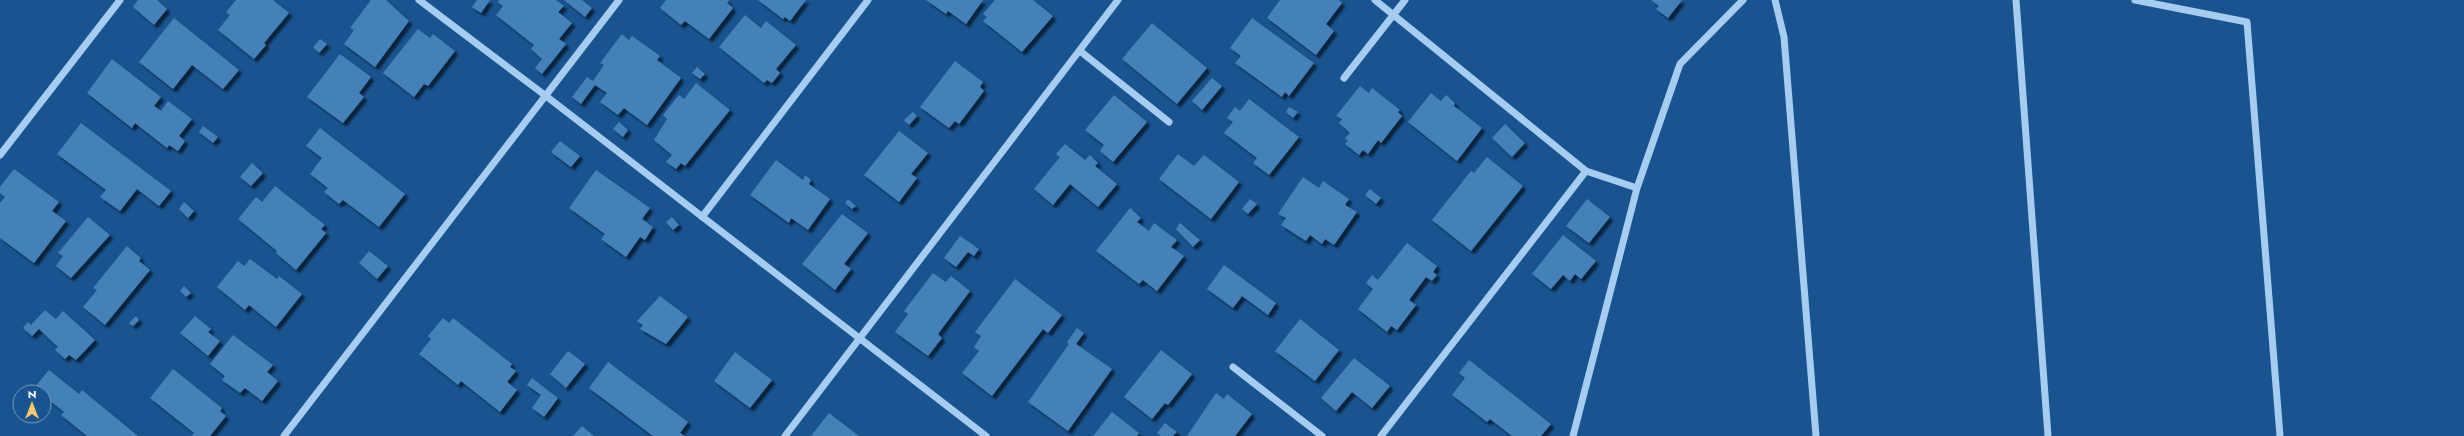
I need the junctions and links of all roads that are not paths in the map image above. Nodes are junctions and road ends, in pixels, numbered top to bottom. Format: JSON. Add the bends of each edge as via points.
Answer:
{"nodes":[{"id":1,"x":120,"y":0,"type":"edge"},
{"id":2,"x":419,"y":0,"type":"edge"},
{"id":3,"x":619,"y":0,"type":"edge"},
{"id":4,"x":868,"y":0,"type":"edge"},
{"id":5,"x":1118,"y":0,"type":"edge"},
{"id":6,"x":1375,"y":0,"type":"edge"},
{"id":7,"x":1405,"y":0,"type":"edge"},
{"id":8,"x":1743,"y":0,"type":"edge"},
{"id":9,"x":1776,"y":0,"type":"edge"},
{"id":10,"x":2016,"y":0,"type":"edge"},
{"id":11,"x":2135,"y":0,"type":"edge"},
{"id":12,"x":1394,"y":15,"type":"junction"},
{"id":13,"x":1080,"y":51,"type":"junction"},
{"id":14,"x":1344,"y":78,"type":"dead end"},
{"id":15,"x":546,"y":96,"type":"junction"},
{"id":16,"x":1169,"y":122,"type":"dead end"},
{"id":17,"x":0,"y":155,"type":"edge"},
{"id":18,"x":1586,"y":171,"type":"junction"},
{"id":19,"x":1637,"y":188,"type":"junction"},
{"id":20,"x":702,"y":217,"type":"junction"},
{"id":21,"x":860,"y":338,"type":"junction"},
{"id":22,"x":1233,"y":367,"type":"dead end"},
{"id":23,"x":284,"y":436,"type":"edge"},
{"id":24,"x":785,"y":436,"type":"edge"},
{"id":25,"x":986,"y":436,"type":"edge"},
{"id":26,"x":1322,"y":436,"type":"edge"},
{"id":27,"x":1381,"y":436,"type":"edge"},
{"id":28,"x":1573,"y":436,"type":"edge"},
{"id":29,"x":1816,"y":436,"type":"edge"},
{"id":30,"x":2048,"y":436,"type":"edge"},
{"id":31,"x":2280,"y":436,"type":"edge"}],
"edges":[{"from":1,"to":17,"type":"street"},
{"from":2,"to":15,"type":"street"},
{"from":3,"to":15,"type":"street"},
{"from":4,"to":20,"type":"street"},
{"from":5,"to":13,"type":"street"},
{"from":6,"to":12,"type":"street"},
{"from":7,"to":12,"type":"street"},
{"from":8,"to":19,"type":"street","via":[[1680,64]]},
{"from":9,"to":29,"type":"street","via":[[1784,37]]},
{"from":10,"to":30,"type":"street"},
{"from":11,"to":31,"type":"street","via":[[2247,22]]},
{"from":12,"to":14,"type":"street"},
{"from":12,"to":18,"type":"street"},
{"from":13,"to":16,"type":"street"},
{"from":13,"to":21,"type":"street"},
{"from":15,"to":20,"type":"street"},
{"from":15,"to":23,"type":"street"},
{"from":18,"to":19,"type":"street"},
{"from":18,"to":27,"type":"street"},
{"from":19,"to":28,"type":"street"},
{"from":20,"to":21,"type":"street"},
{"from":21,"to":24,"type":"street"},
{"from":21,"to":25,"type":"street"},
{"from":22,"to":26,"type":"street"}]}
